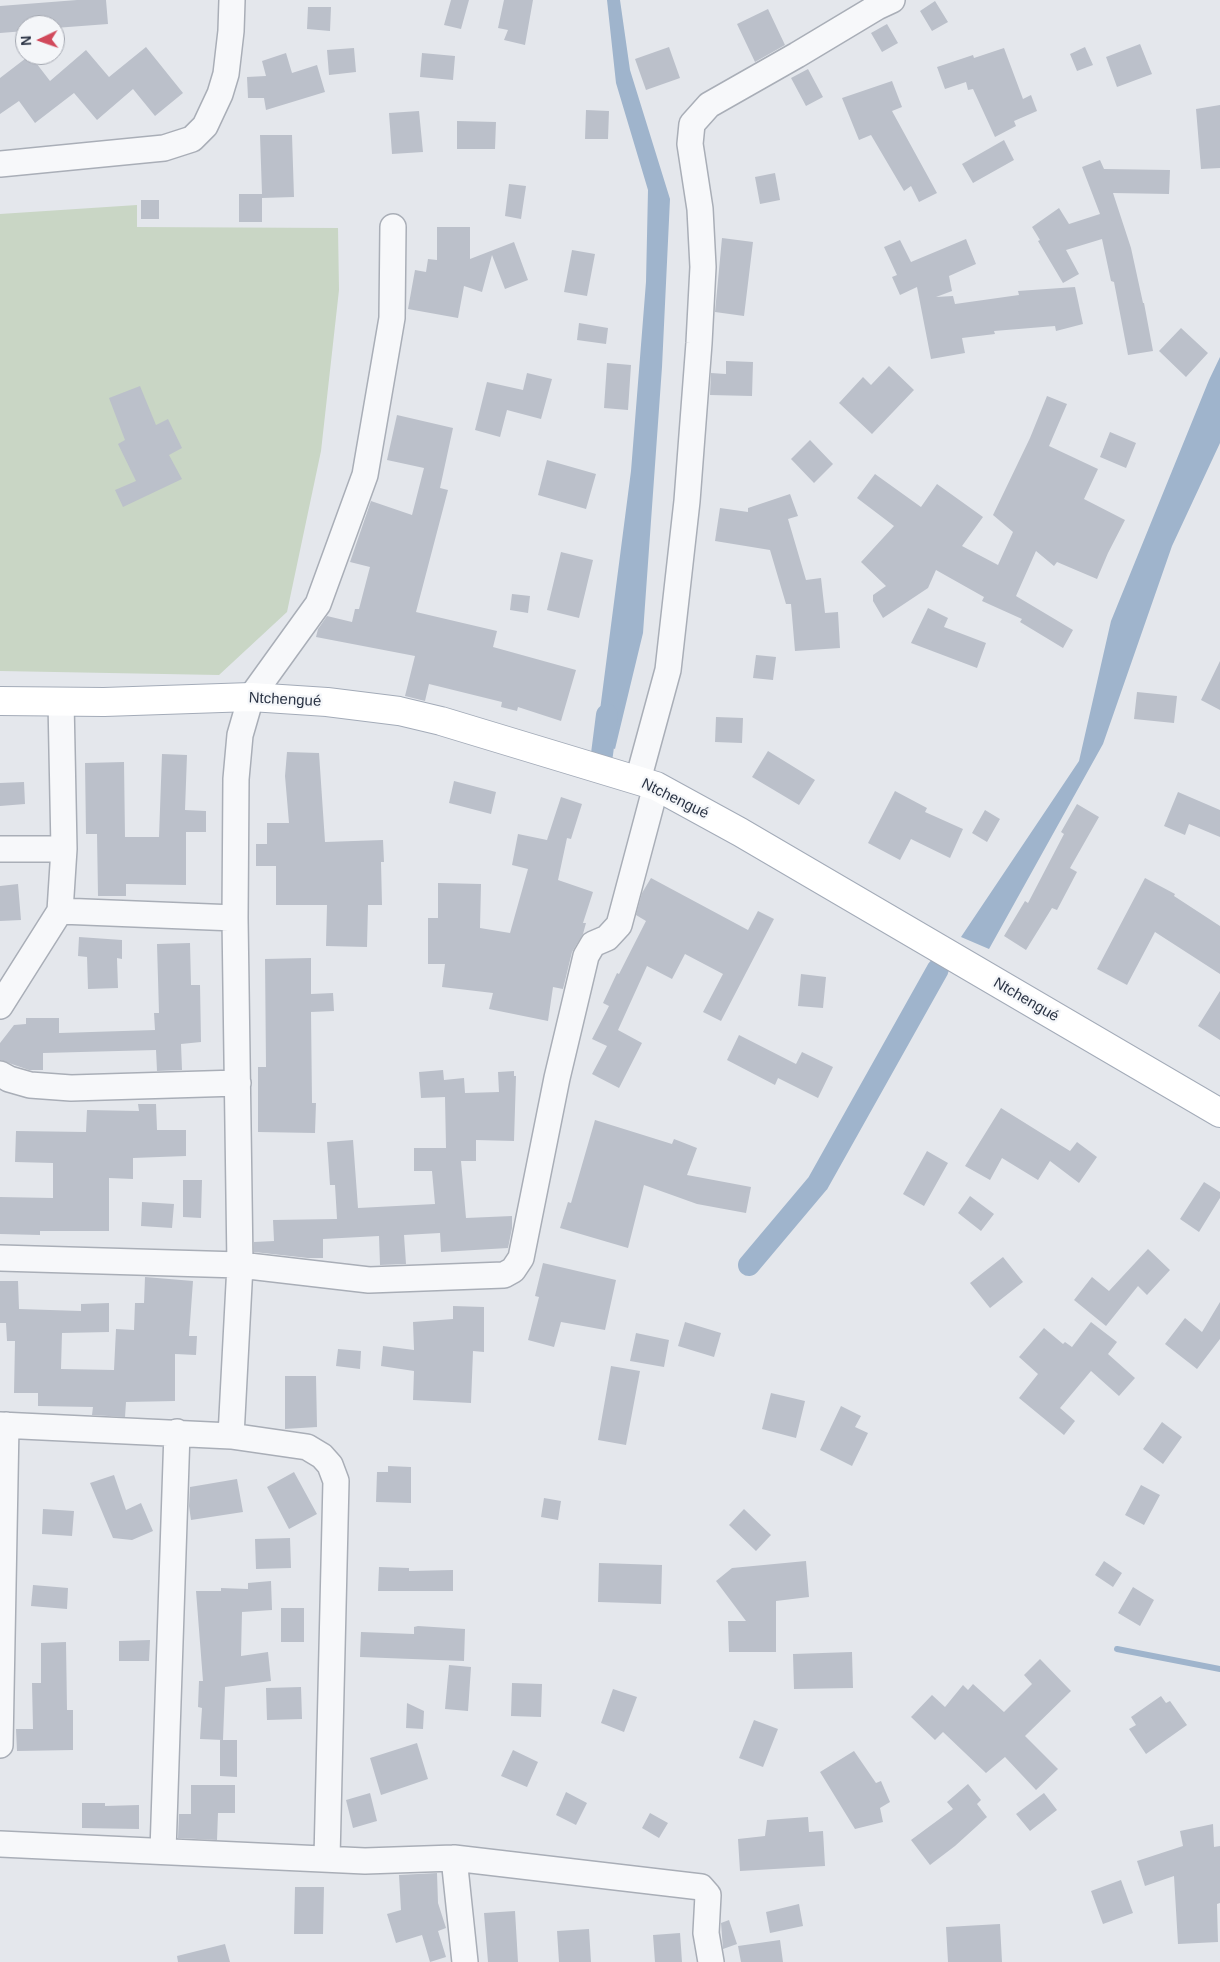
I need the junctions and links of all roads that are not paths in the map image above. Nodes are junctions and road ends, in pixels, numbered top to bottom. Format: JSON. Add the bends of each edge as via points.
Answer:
{"nodes":[{"id":1,"x":232,"y":0,"type":"edge"},
{"id":2,"x":892,"y":0,"type":"edge"},
{"id":3,"x":0,"y":164,"type":"edge"},
{"id":4,"x":393,"y":227,"type":"dead end"},
{"id":5,"x":251,"y":698,"type":"junction"},
{"id":6,"x":60,"y":701,"type":"junction"},
{"id":7,"x":0,"y":702,"type":"edge"},
{"id":8,"x":647,"y":783,"type":"junction"},
{"id":9,"x":0,"y":849,"type":"edge"},
{"id":10,"x":64,"y":849,"type":"junction"},
{"id":11,"x":60,"y":911,"type":"junction"},
{"id":12,"x":235,"y":918,"type":"junction"},
{"id":13,"x":0,"y":1006,"type":"edge"},
{"id":14,"x":0,"y":1074,"type":"edge"},
{"id":15,"x":238,"y":1083,"type":"junction"},
{"id":16,"x":1220,"y":1113,"type":"edge"},
{"id":17,"x":0,"y":1258,"type":"edge"},
{"id":18,"x":240,"y":1265,"type":"junction"},
{"id":19,"x":3,"y":1425,"type":"edge"},
{"id":20,"x":177,"y":1432,"type":"junction"},
{"id":21,"x":232,"y":1436,"type":"junction"},
{"id":22,"x":0,"y":1745,"type":"edge"},
{"id":23,"x":0,"y":1844,"type":"edge"},
{"id":24,"x":163,"y":1851,"type":"junction"},
{"id":25,"x":327,"y":1858,"type":"junction"},
{"id":26,"x":454,"y":1858,"type":"junction"},
{"id":27,"x":465,"y":1962,"type":"edge"},
{"id":28,"x":711,"y":1962,"type":"edge"}],
"edges":[{"from":1,"to":3,"type":"street","via":[[224,80],[214,110],[192,139],[164,148]]},
{"from":2,"to":8,"type":"street","via":[[709,105],[692,124],[690,144],[700,209],[703,267],[699,343],[668,670]]},
{"from":4,"to":5,"type":"street","via":[[392,318],[365,474],[318,604]]},
{"from":5,"to":6,"type":"main road","name":"Ntchengué"},
{"from":5,"to":8,"type":"main road","name":"Ntchengué","via":[[326,702],[399,711]]},
{"from":5,"to":12,"type":"street","via":[[240,735],[236,779]]},
{"from":6,"to":7,"type":"main road","name":"Ntchengué"},
{"from":6,"to":10,"type":"street"},
{"from":8,"to":16,"type":"main road","name":"Ntchengué","via":[[740,832]]},
{"from":8,"to":18,"type":"street","via":[[619,925],[607,938],[593,944],[586,956],[557,1078],[521,1258],[513,1270],[504,1275],[369,1280]]},
{"from":9,"to":10,"type":"street"},
{"from":10,"to":11,"type":"street"},
{"from":11,"to":12,"type":"street"},
{"from":11,"to":13,"type":"street"},
{"from":12,"to":15,"type":"street"},
{"from":14,"to":15,"type":"street","via":[[30,1085],[71,1088]]},
{"from":15,"to":18,"type":"street"},
{"from":17,"to":18,"type":"street"},
{"from":18,"to":21,"type":"street"},
{"from":19,"to":20,"type":"street"},
{"from":19,"to":22,"type":"street"},
{"from":20,"to":21,"type":"street"},
{"from":20,"to":24,"type":"street"},
{"from":21,"to":25,"type":"street","via":[[307,1447],[330,1465],[336,1481]]},
{"from":23,"to":24,"type":"street"},
{"from":24,"to":25,"type":"street"},
{"from":25,"to":26,"type":"street","via":[[365,1861]]},
{"from":26,"to":27,"type":"street"},
{"from":26,"to":28,"type":"street","via":[[701,1887],[708,1896],[706,1933]]}]}
